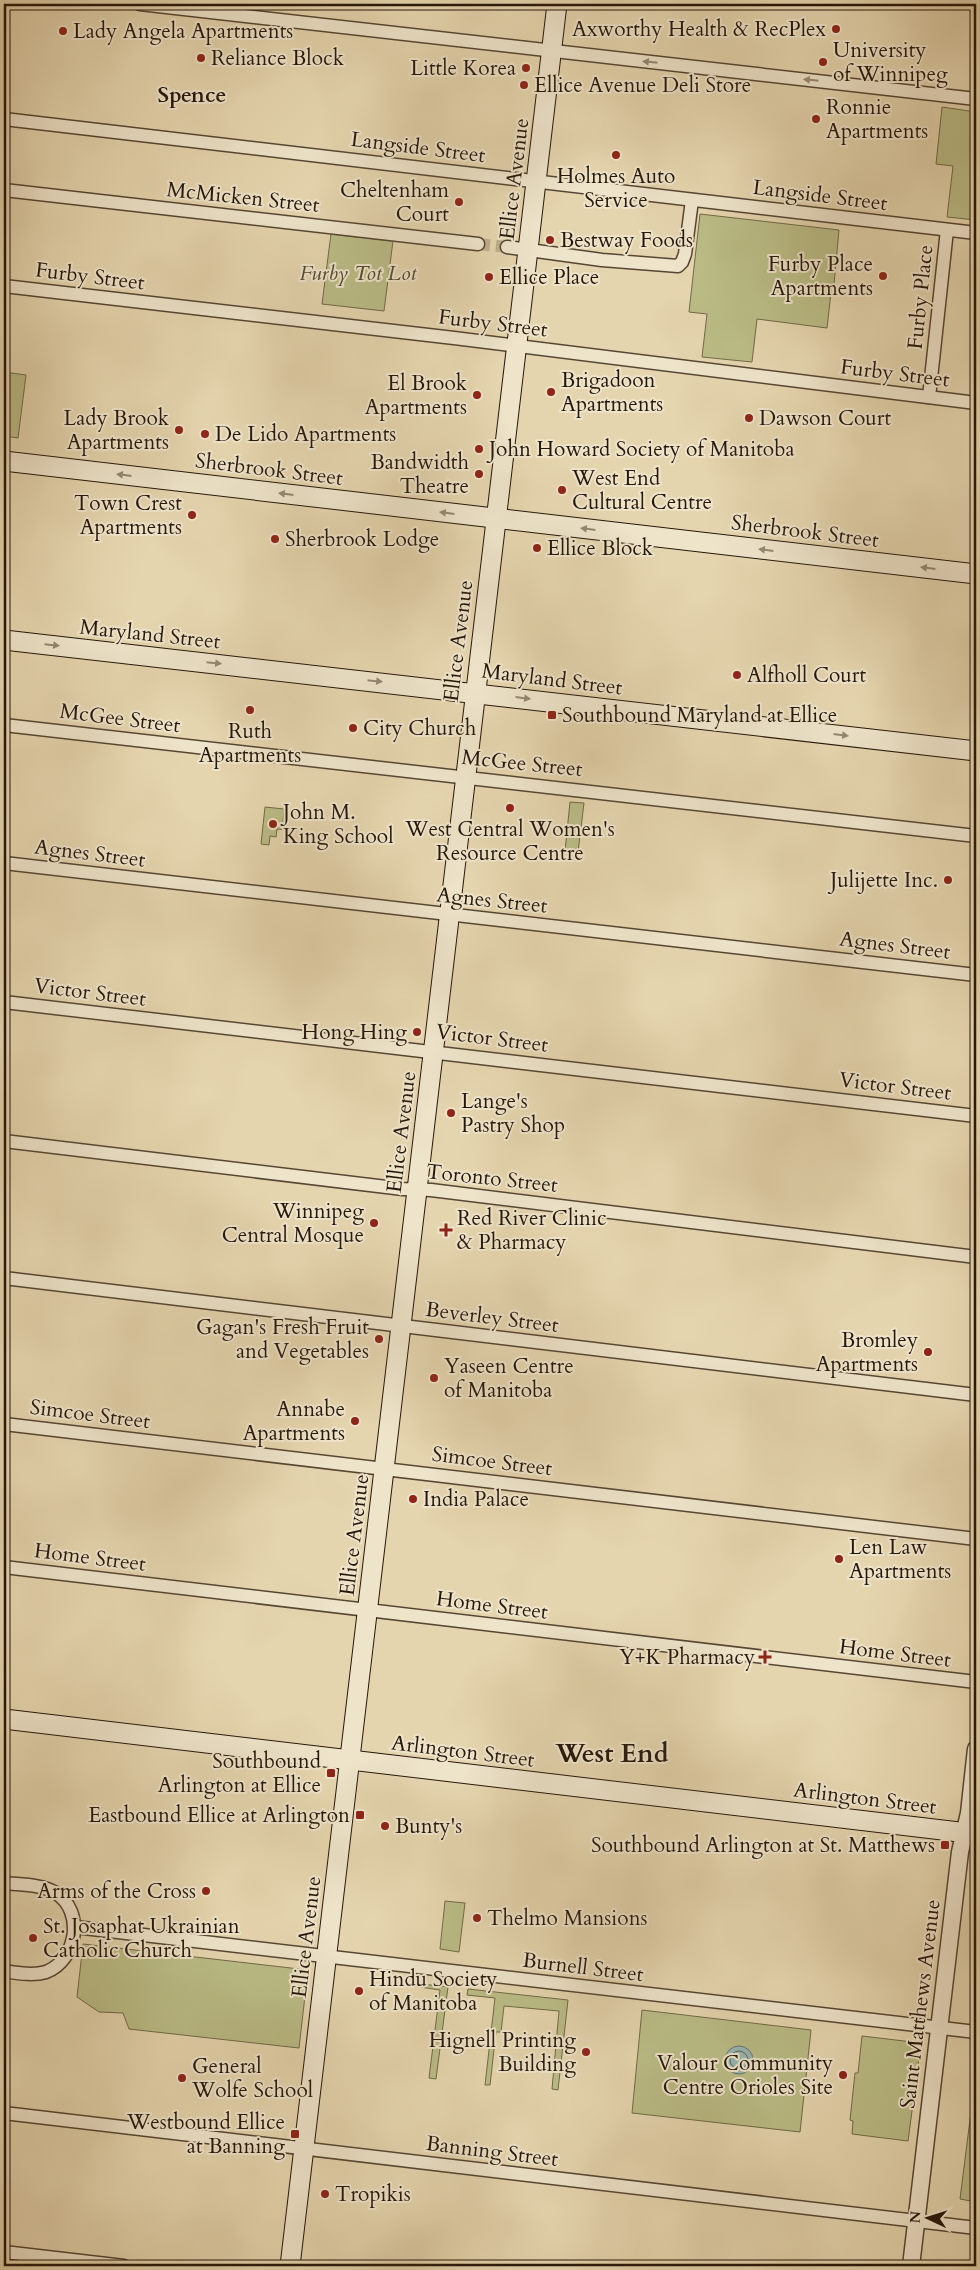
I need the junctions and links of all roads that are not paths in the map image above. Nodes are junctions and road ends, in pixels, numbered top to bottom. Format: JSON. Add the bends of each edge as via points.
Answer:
{"nodes":[{"id":1,"x":140,"y":4,"type":"edge"},
{"id":2,"x":557,"y":4,"type":"edge"},
{"id":3,"x":552,"y":51,"type":"junction"},
{"id":4,"x":976,"y":99,"type":"edge"},
{"id":5,"x":4,"y":119,"type":"edge"},
{"id":6,"x":536,"y":181,"type":"junction"},
{"id":7,"x":4,"y":190,"type":"edge"},
{"id":8,"x":692,"y":200,"type":"junction"},
{"id":9,"x":947,"y":230,"type":"junction"},
{"id":10,"x":976,"y":233,"type":"edge"},
{"id":11,"x":478,"y":244,"type":"tunnel mouth"},
{"id":12,"x":507,"y":248,"type":"tunnel mouth"},
{"id":13,"x":528,"y":251,"type":"junction"},
{"id":14,"x":4,"y":286,"type":"edge"},
{"id":15,"x":516,"y":347,"type":"junction"},
{"id":16,"x":930,"y":397,"type":"junction"},
{"id":17,"x":976,"y":403,"type":"edge"},
{"id":18,"x":4,"y":461,"type":"edge"},
{"id":19,"x":496,"y":518,"type":"junction"},
{"id":20,"x":976,"y":574,"type":"edge"},
{"id":21,"x":4,"y":640,"type":"edge"},
{"id":22,"x":475,"y":692,"type":"junction"},
{"id":23,"x":4,"y":725,"type":"edge"},
{"id":24,"x":976,"y":751,"type":"edge"},
{"id":25,"x":465,"y":777,"type":"junction"},
{"id":26,"x":976,"y":836,"type":"edge"},
{"id":27,"x":4,"y":863,"type":"edge"},
{"id":28,"x":449,"y":915,"type":"junction"},
{"id":29,"x":976,"y":975,"type":"edge"},
{"id":30,"x":4,"y":1002,"type":"edge"},
{"id":31,"x":433,"y":1051,"type":"junction"},
{"id":32,"x":976,"y":1116,"type":"edge"},
{"id":33,"x":4,"y":1141,"type":"edge"},
{"id":34,"x":417,"y":1189,"type":"junction"},
{"id":35,"x":976,"y":1257,"type":"edge"},
{"id":36,"x":4,"y":1278,"type":"edge"},
{"id":37,"x":401,"y":1326,"type":"junction"},
{"id":38,"x":976,"y":1395,"type":"edge"},
{"id":39,"x":4,"y":1424,"type":"edge"},
{"id":40,"x":384,"y":1468,"type":"junction"},
{"id":41,"x":976,"y":1539,"type":"edge"},
{"id":42,"x":4,"y":1567,"type":"edge"},
{"id":43,"x":367,"y":1610,"type":"junction"},
{"id":44,"x":976,"y":1682,"type":"edge"},
{"id":45,"x":4,"y":1719,"type":"edge"},
{"id":46,"x":976,"y":1748,"type":"edge"},
{"id":47,"x":350,"y":1760,"type":"junction"},
{"id":48,"x":970,"y":1833,"type":"edge"},
{"id":49,"x":4,"y":1883,"type":"edge"},
{"id":50,"x":75,"y":1927,"type":"junction"},
{"id":51,"x":326,"y":1957,"type":"junction"},
{"id":52,"x":4,"y":1971,"type":"edge"},
{"id":53,"x":938,"y":2028,"type":"junction"},
{"id":54,"x":976,"y":2032,"type":"edge"},
{"id":55,"x":4,"y":2112,"type":"edge"},
{"id":56,"x":304,"y":2149,"type":"junction"},
{"id":57,"x":916,"y":2221,"type":"junction"},
{"id":58,"x":976,"y":2228,"type":"edge"},
{"id":59,"x":4,"y":2252,"type":"edge"},
{"id":60,"x":124,"y":2266,"type":"edge"},
{"id":61,"x":290,"y":2266,"type":"edge"},
{"id":62,"x":911,"y":2266,"type":"edge"}],
"edges":[{"from":1,"to":3,"type":"street"},
{"from":2,"to":3,"type":"main road","name":"Ellice Avenue"},
{"from":4,"to":3,"type":"street","one_way":true},
{"from":3,"to":6,"type":"main road","name":"Ellice Avenue"},
{"from":5,"to":6,"type":"street","name":"Langside Street"},
{"from":6,"to":8,"type":"street","name":"Langside Street"},
{"from":6,"to":13,"type":"main road","name":"Ellice Avenue"},
{"from":7,"to":11,"type":"street","name":"McMicken Street"},
{"from":8,"to":9,"type":"street","name":"Langside Street"},
{"from":8,"to":13,"type":"street","via":[[685,254],[678,266]]},
{"from":9,"to":10,"type":"street","name":"Langside Street"},
{"from":9,"to":16,"type":"street","name":"Furby Place"},
{"from":12,"to":13,"type":"street"},
{"from":13,"to":15,"type":"main road","name":"Ellice Avenue"},
{"from":14,"to":15,"type":"street","name":"Furby Street"},
{"from":15,"to":16,"type":"street","name":"Furby Street"},
{"from":15,"to":19,"type":"main road","name":"Ellice Avenue"},
{"from":16,"to":17,"type":"street","name":"Furby Street"},
{"from":19,"to":18,"type":"main road","name":"Sherbrook Street","one_way":true},
{"from":20,"to":19,"type":"main road","name":"Sherbrook Street","one_way":true},
{"from":19,"to":22,"type":"main road","name":"Ellice Avenue"},
{"from":21,"to":22,"type":"main road","name":"Maryland Street","one_way":true},
{"from":22,"to":24,"type":"main road","name":"Maryland Street","one_way":true},
{"from":22,"to":25,"type":"main road","name":"Ellice Avenue"},
{"from":23,"to":25,"type":"street","name":"McGee Street"},
{"from":25,"to":26,"type":"street","name":"McGee Street"},
{"from":25,"to":28,"type":"main road","name":"Ellice Avenue"},
{"from":27,"to":28,"type":"street","name":"Agnes Street"},
{"from":28,"to":29,"type":"street","name":"Agnes Street"},
{"from":28,"to":31,"type":"main road","name":"Ellice Avenue"},
{"from":30,"to":31,"type":"street","name":"Victor Street"},
{"from":31,"to":32,"type":"street","name":"Victor Street"},
{"from":31,"to":34,"type":"main road","name":"Ellice Avenue"},
{"from":33,"to":34,"type":"street","name":"Toronto Street"},
{"from":34,"to":35,"type":"street","name":"Toronto Street"},
{"from":34,"to":37,"type":"main road","name":"Ellice Avenue"},
{"from":36,"to":37,"type":"street","name":"Beverley Street"},
{"from":37,"to":38,"type":"street","name":"Beverley Street"},
{"from":37,"to":40,"type":"main road","name":"Ellice Avenue"},
{"from":39,"to":40,"type":"street","name":"Simcoe Street"},
{"from":40,"to":41,"type":"street","name":"Simcoe Street"},
{"from":40,"to":43,"type":"main road","name":"Ellice Avenue"},
{"from":42,"to":43,"type":"street","name":"Home Street"},
{"from":43,"to":44,"type":"street","name":"Home Street"},
{"from":43,"to":47,"type":"main road","name":"Ellice Avenue"},
{"from":45,"to":47,"type":"main road","name":"Arlington Street"},
{"from":46,"to":48,"type":"street","name":"Saint Matthews Avenue"},
{"from":47,"to":48,"type":"main road","name":"Arlington Street"},
{"from":47,"to":51,"type":"main road","name":"Ellice Avenue"},
{"from":48,"to":53,"type":"street","name":"Saint Matthews Avenue","via":[[960,1852]]},
{"from":49,"to":50,"type":"street","via":[[44,1888],[56,1894],[70,1908]]},
{"from":50,"to":51,"type":"street","name":"Burnell Street"},
{"from":50,"to":52,"type":"street","via":[[67,1955],[56,1967],[33,1974]]},
{"from":51,"to":53,"type":"street","name":"Burnell Street"},
{"from":51,"to":56,"type":"main road","name":"Ellice Avenue"},
{"from":53,"to":54,"type":"street","name":"Burnell Street"},
{"from":53,"to":57,"type":"street","name":"Saint Matthews Avenue"},
{"from":55,"to":56,"type":"street","name":"Banning Street"},
{"from":56,"to":57,"type":"street","name":"Banning Street"},
{"from":56,"to":61,"type":"main road","name":"Ellice Avenue"},
{"from":57,"to":58,"type":"street","name":"Banning Street"},
{"from":57,"to":62,"type":"street","name":"Saint Matthews Avenue"},
{"from":59,"to":60,"type":"street"}]}
